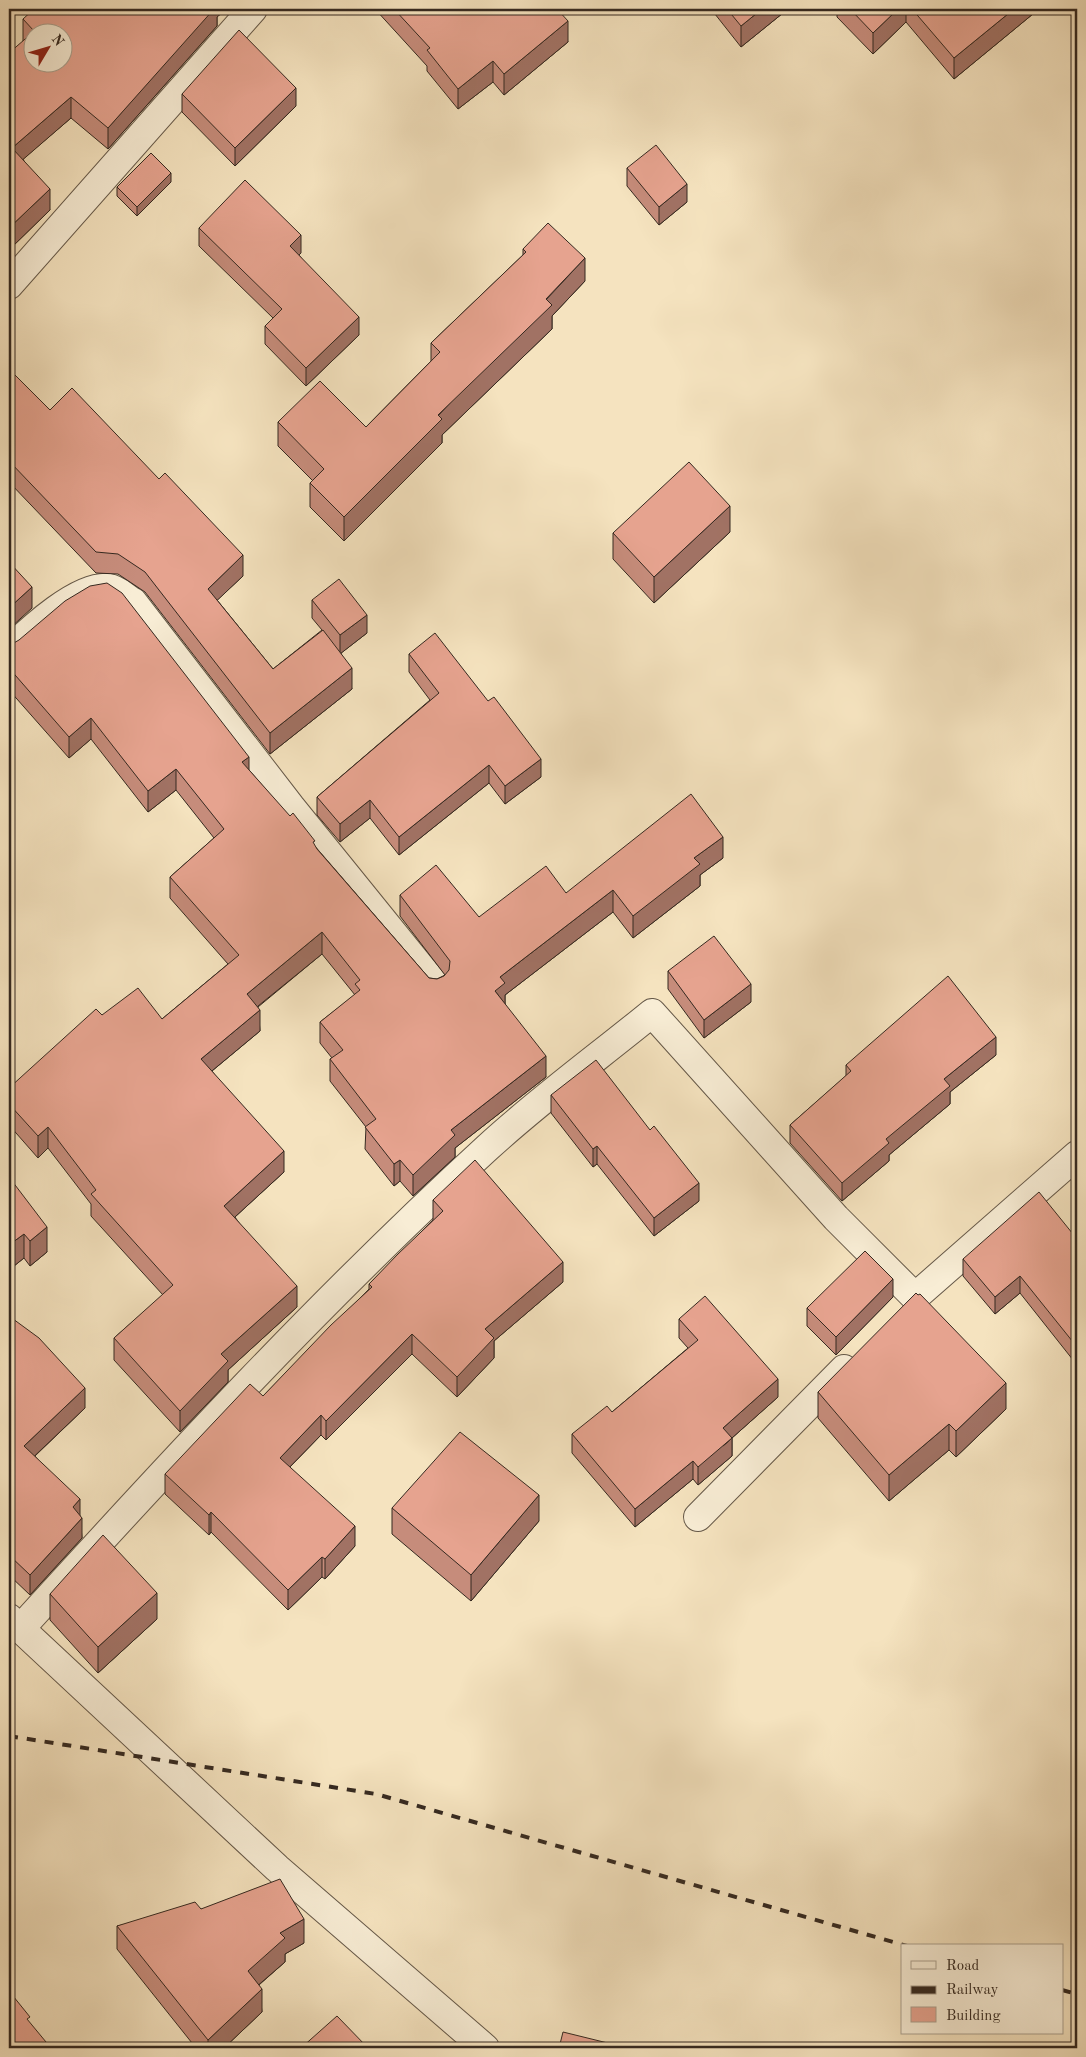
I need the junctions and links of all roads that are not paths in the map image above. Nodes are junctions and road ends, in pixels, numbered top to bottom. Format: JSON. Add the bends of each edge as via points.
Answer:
{"nodes":[{"id":1,"x":248,"y":11,"type":"edge"},
{"id":2,"x":9,"y":285,"type":"edge"},
{"id":3,"x":9,"y":650,"type":"edge"},
{"id":4,"x":436,"y":985,"type":"edge"},
{"id":5,"x":1077,"y":1155,"type":"edge"},
{"id":6,"x":915,"y":1297,"type":"junction"},
{"id":7,"x":894,"y":1318,"type":"edge"},
{"id":8,"x":859,"y":1353,"type":"edge"},
{"id":9,"x":698,"y":1517,"type":"dead end"},
{"id":10,"x":14,"y":1623,"type":"edge"},
{"id":11,"x":485,"y":2048,"type":"edge"}],
"edges":[{"from":1,"to":2,"type":"street"},
{"from":3,"to":4,"type":"street","via":[[40,622],[94,589],[111,588],[133,602],[290,807]]},
{"from":5,"to":6,"type":"street"},
{"from":6,"to":7,"type":"street"},
{"from":6,"to":10,"type":"street","via":[[836,1218],[652,1013],[488,1147],[362,1268]]},
{"from":8,"to":9,"type":"street"},
{"from":10,"to":11,"type":"street","via":[[277,1868]]}]}
